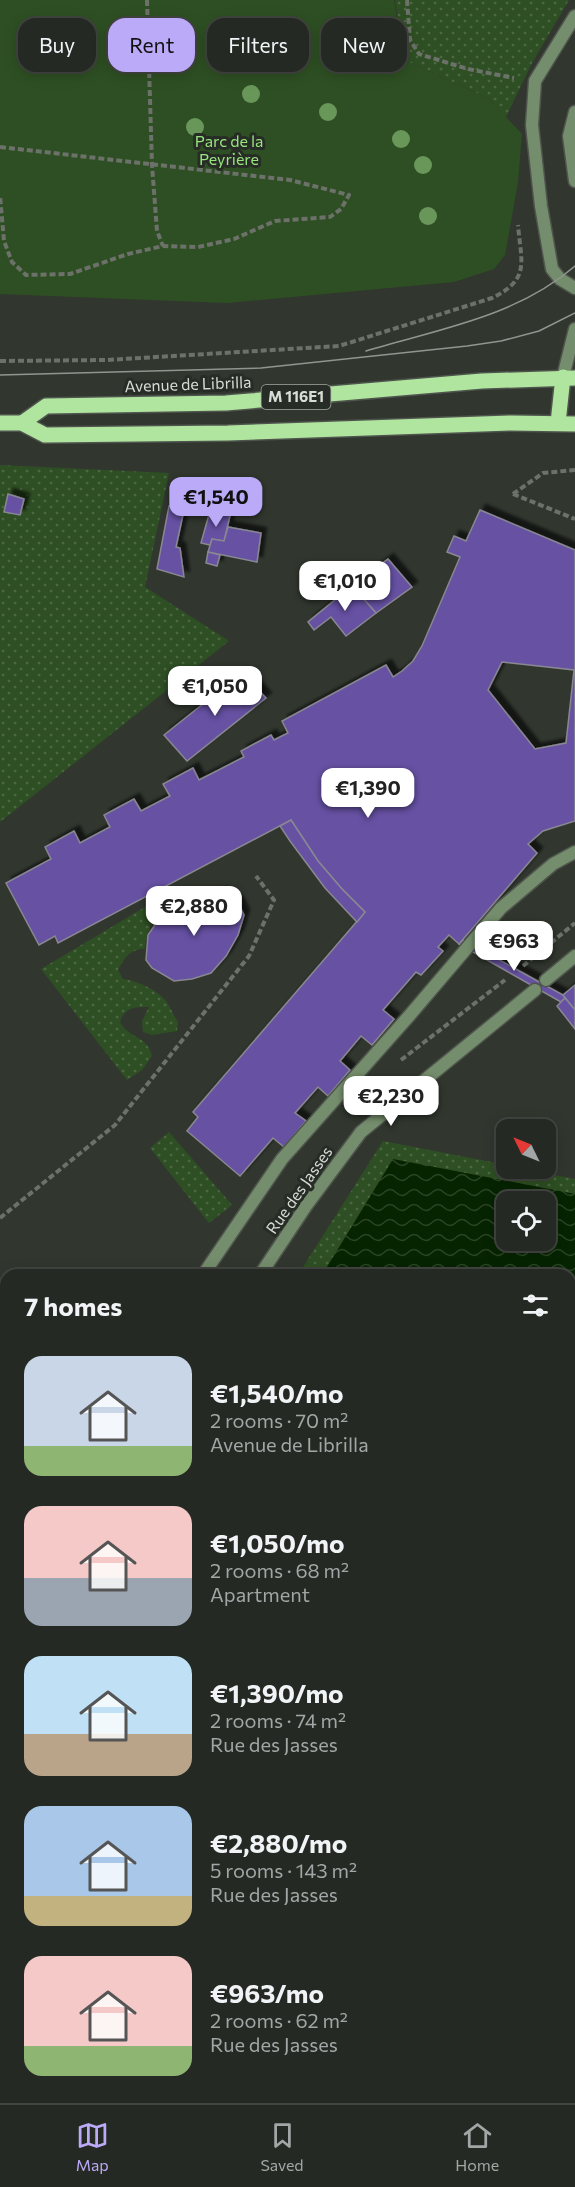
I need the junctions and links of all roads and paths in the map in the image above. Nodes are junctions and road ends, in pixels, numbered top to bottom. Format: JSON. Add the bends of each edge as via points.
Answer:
{"nodes":[{"id":1,"x":147,"y":0,"type":"edge"},
{"id":2,"x":407,"y":0,"type":"edge"},
{"id":3,"x":575,"y":16,"type":"edge"},
{"id":4,"x":535,"y":81,"type":"junction"},
{"id":5,"x":575,"y":112,"type":"edge"},
{"id":6,"x":0,"y":147,"type":"edge"},
{"id":7,"x":152,"y":165,"type":"junction"},
{"id":8,"x":575,"y":180,"type":"edge"},
{"id":9,"x":0,"y":196,"type":"edge"},
{"id":10,"x":518,"y":225,"type":"dead end"},
{"id":11,"x":163,"y":246,"type":"junction"},
{"id":12,"x":575,"y":288,"type":"edge"},
{"id":13,"x":575,"y":328,"type":"edge"},
{"id":14,"x":0,"y":361,"type":"edge"},
{"id":15,"x":569,"y":378,"type":"edge"},
{"id":16,"x":0,"y":423,"type":"edge"},
{"id":17,"x":22,"y":423,"type":"junction"},
{"id":18,"x":558,"y":423,"type":"junction"},
{"id":19,"x":575,"y":424,"type":"edge"},
{"id":20,"x":575,"y":471,"type":"edge"},
{"id":21,"x":575,"y":519,"type":"edge"},
{"id":22,"x":575,"y":852,"type":"edge"},
{"id":23,"x":256,"y":876,"type":"dead end"},
{"id":24,"x":575,"y":923,"type":"edge"},
{"id":25,"x":575,"y":956,"type":"edge"},
{"id":26,"x":523,"y":966,"type":"dead end"},
{"id":27,"x":546,"y":980,"type":"dead end"},
{"id":28,"x":535,"y":990,"type":"dead end"},
{"id":29,"x":0,"y":1218,"type":"edge"},
{"id":30,"x":207,"y":1269,"type":"edge"},
{"id":31,"x":264,"y":1269,"type":"edge"}],
"edges":[{"from":1,"to":7,"type":"path"},
{"from":2,"to":4,"type":"path","via":[[410,40],[419,54],[468,69]]},
{"from":3,"to":4,"type":"street"},
{"from":4,"to":12,"type":"street","via":[[532,125],[552,270]]},
{"from":5,"to":8,"type":"street","via":[[569,136]]},
{"from":6,"to":7,"type":"path"},
{"from":7,"to":11,"type":"path","via":[[157,231]]},
{"from":7,"to":11,"type":"path","via":[[290,180],[349,195],[341,209],[330,217],[274,221],[234,239],[198,247]]},
{"from":9,"to":11,"type":"path","via":[[4,241],[12,262],[26,275],[70,274]]},
{"from":10,"to":14,"type":"path","via":[[522,269],[517,281],[505,291],[339,346],[107,360]]},
{"from":13,"to":15,"type":"street"},
{"from":15,"to":17,"type":"main road","name":"Avenue de Librilla","number":"M 116E1","via":[[482,381],[226,403],[46,406]]},
{"from":15,"to":18,"type":"main road"},
{"from":16,"to":17,"type":"main road","number":"M 116E1"},
{"from":17,"to":18,"type":"main road","number":"M 116E1","via":[[45,435]]},
{"from":18,"to":19,"type":"main road","number":"M 116E1"},
{"from":20,"to":21,"type":"path","via":[[543,473],[513,494]]},
{"from":22,"to":30,"type":"street","via":[[553,864],[501,908],[282,1159]]},
{"from":23,"to":29,"type":"path","via":[[274,900],[249,956],[115,1125]]},
{"from":24,"to":26,"type":"path"},
{"from":25,"to":27,"type":"street"},
{"from":28,"to":31,"type":"street","name":"Rue des Jasses","via":[[361,1132]]}]}
